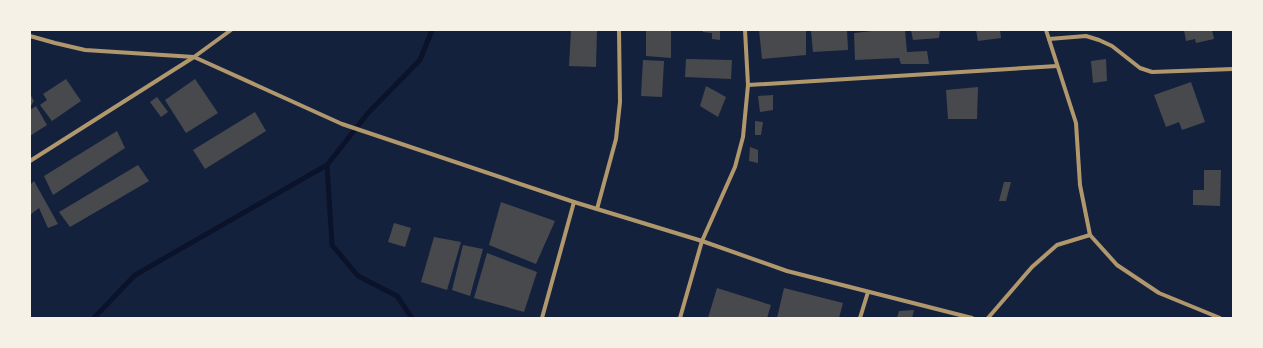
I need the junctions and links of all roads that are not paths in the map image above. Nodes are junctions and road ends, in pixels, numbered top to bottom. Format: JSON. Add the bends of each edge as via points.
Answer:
{"nodes":[{"id":1,"x":231,"y":30,"type":"edge"},
{"id":2,"x":619,"y":30,"type":"edge"},
{"id":3,"x":745,"y":30,"type":"edge"},
{"id":4,"x":1046,"y":30,"type":"edge"},
{"id":5,"x":30,"y":36,"type":"edge"},
{"id":6,"x":1049,"y":39,"type":"junction"},
{"id":7,"x":194,"y":57,"type":"junction"},
{"id":8,"x":1057,"y":66,"type":"junction"},
{"id":9,"x":1233,"y":69,"type":"edge"},
{"id":10,"x":748,"y":85,"type":"junction"},
{"id":11,"x":30,"y":161,"type":"edge"},
{"id":12,"x":574,"y":202,"type":"junction"},
{"id":13,"x":597,"y":209,"type":"junction"},
{"id":14,"x":1090,"y":235,"type":"junction"},
{"id":15,"x":702,"y":241,"type":"junction"},
{"id":16,"x":868,"y":292,"type":"junction"},
{"id":17,"x":542,"y":318,"type":"edge"},
{"id":18,"x":680,"y":318,"type":"edge"},
{"id":19,"x":860,"y":318,"type":"edge"},
{"id":20,"x":972,"y":318,"type":"edge"},
{"id":21,"x":988,"y":318,"type":"edge"},
{"id":22,"x":1220,"y":318,"type":"edge"}],
"edges":[{"from":1,"to":7,"type":"street"},
{"from":2,"to":13,"type":"street","via":[[620,102],[616,139]]},
{"from":3,"to":10,"type":"street"},
{"from":4,"to":6,"type":"street"},
{"from":5,"to":7,"type":"street","via":[[85,50]]},
{"from":6,"to":8,"type":"street"},
{"from":6,"to":9,"type":"street","via":[[1086,36],[1099,40],[1112,46],[1140,68],[1152,72]]},
{"from":7,"to":11,"type":"street"},
{"from":7,"to":12,"type":"street","via":[[342,124]]},
{"from":8,"to":10,"type":"street"},
{"from":8,"to":14,"type":"street","via":[[1076,123],[1080,185]]},
{"from":10,"to":15,"type":"street","via":[[743,137],[734,167]]},
{"from":12,"to":13,"type":"street"},
{"from":12,"to":17,"type":"street"},
{"from":13,"to":15,"type":"street"},
{"from":14,"to":21,"type":"street","via":[[1057,245],[1032,267]]},
{"from":14,"to":22,"type":"street","via":[[1116,265],[1159,293]]},
{"from":15,"to":16,"type":"street","via":[[787,271]]},
{"from":15,"to":18,"type":"street"},
{"from":16,"to":19,"type":"street"},
{"from":16,"to":20,"type":"street"}]}
